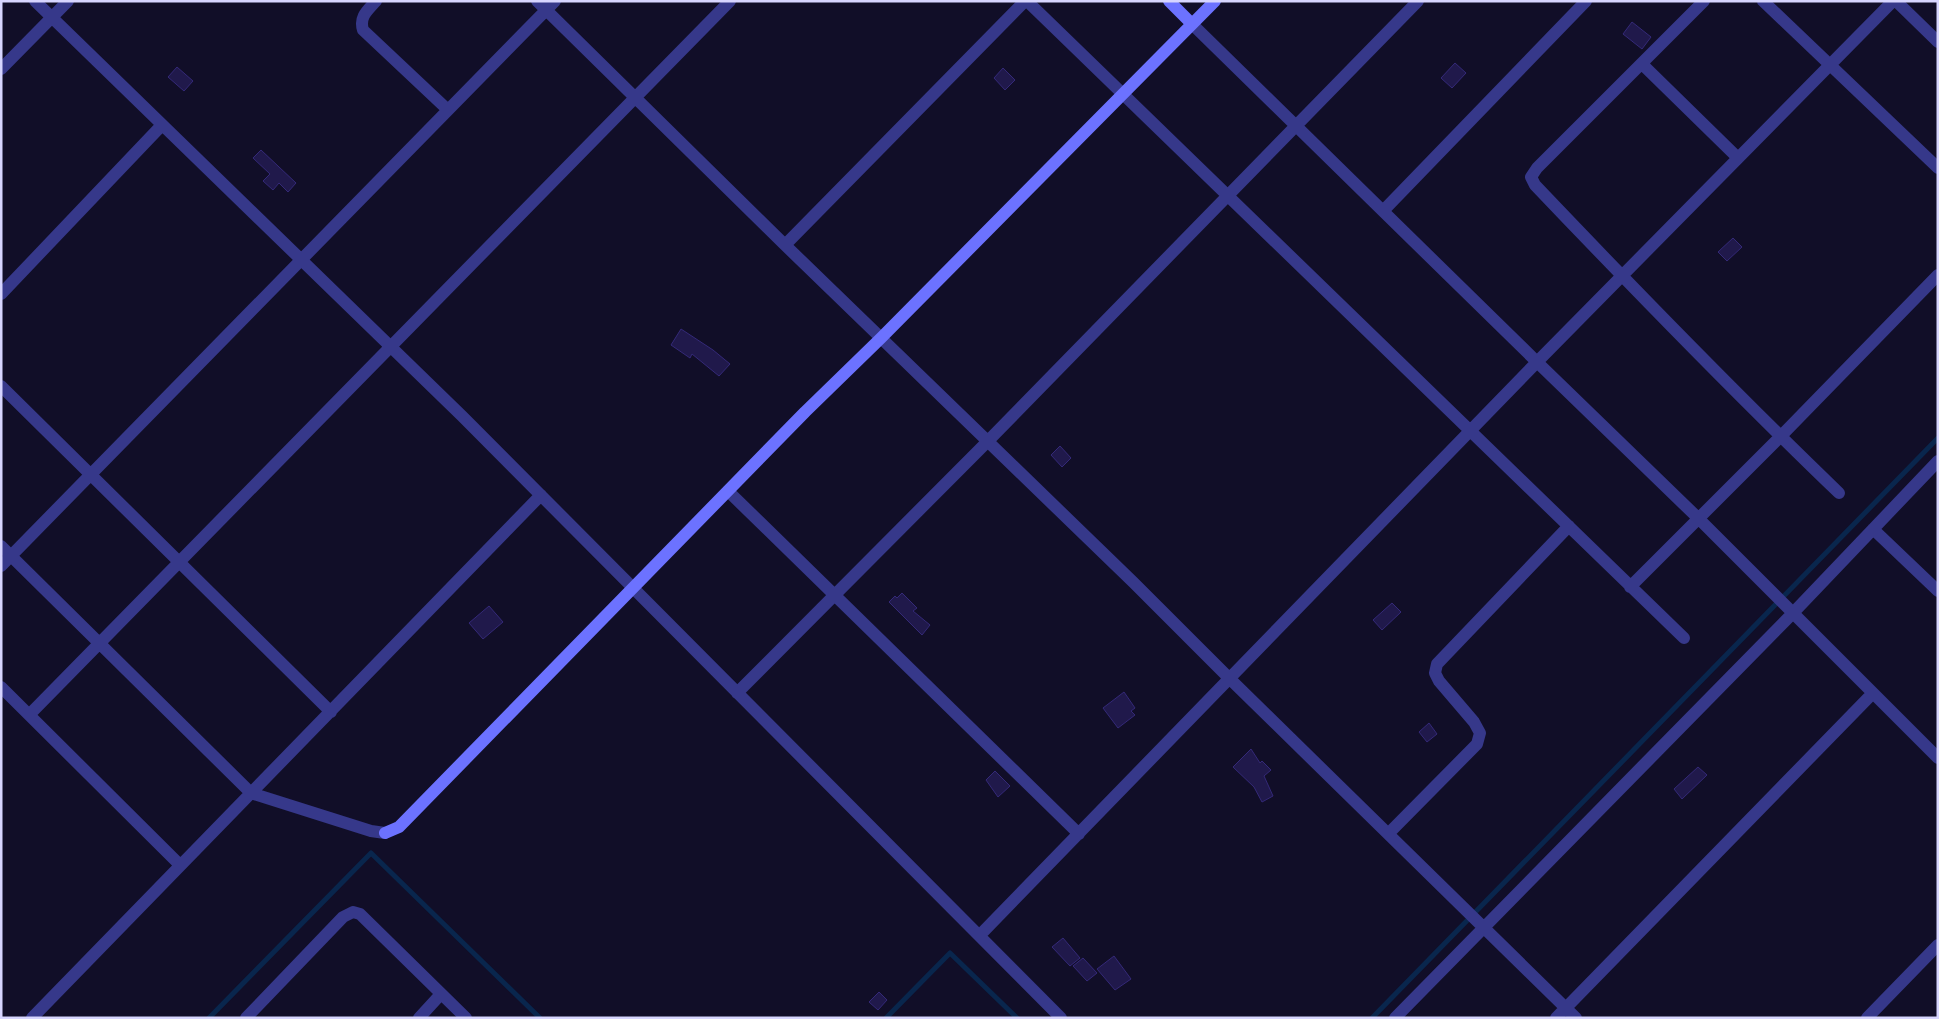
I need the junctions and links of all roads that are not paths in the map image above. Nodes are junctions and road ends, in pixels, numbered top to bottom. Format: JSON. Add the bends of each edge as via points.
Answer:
{"nodes":[{"id":1,"x":34,"y":1,"type":"edge"},
{"id":2,"x":68,"y":1,"type":"edge"},
{"id":3,"x":376,"y":1,"type":"edge"},
{"id":4,"x":730,"y":1,"type":"edge"},
{"id":5,"x":1026,"y":1,"type":"edge"},
{"id":6,"x":1169,"y":1,"type":"edge"},
{"id":7,"x":1214,"y":1,"type":"edge"},
{"id":8,"x":1418,"y":1,"type":"edge"},
{"id":9,"x":1586,"y":1,"type":"edge"},
{"id":10,"x":1704,"y":1,"type":"edge"},
{"id":11,"x":1763,"y":1,"type":"edge"},
{"id":12,"x":1894,"y":1,"type":"edge"},
{"id":13,"x":546,"y":4,"type":"edge"},
{"id":14,"x":52,"y":18,"type":"junction"},
{"id":15,"x":1192,"y":24,"type":"junction"},
{"id":16,"x":1938,"y":42,"type":"edge"},
{"id":17,"x":1642,"y":64,"type":"junction"},
{"id":18,"x":1830,"y":65,"type":"junction"},
{"id":19,"x":1,"y":70,"type":"edge"},
{"id":20,"x":1123,"y":94,"type":"junction"},
{"id":21,"x":636,"y":98,"type":"junction"},
{"id":22,"x":448,"y":110,"type":"junction"},
{"id":23,"x":162,"y":125,"type":"junction"},
{"id":24,"x":1296,"y":125,"type":"junction"},
{"id":25,"x":1738,"y":158,"type":"junction"},
{"id":26,"x":1938,"y":168,"type":"edge"},
{"id":27,"x":1227,"y":197,"type":"junction"},
{"id":28,"x":1383,"y":211,"type":"junction"},
{"id":29,"x":785,"y":245,"type":"junction"},
{"id":30,"x":300,"y":261,"type":"junction"},
{"id":31,"x":1938,"y":275,"type":"edge"},
{"id":32,"x":1622,"y":276,"type":"junction"},
{"id":33,"x":1,"y":294,"type":"edge"},
{"id":34,"x":881,"y":338,"type":"junction"},
{"id":35,"x":392,"y":347,"type":"junction"},
{"id":36,"x":1537,"y":362,"type":"junction"},
{"id":37,"x":1,"y":386,"type":"edge"},
{"id":38,"x":1471,"y":430,"type":"junction"},
{"id":39,"x":1780,"y":437,"type":"junction"},
{"id":40,"x":988,"y":441,"type":"junction"},
{"id":41,"x":1938,"y":461,"type":"edge"},
{"id":42,"x":91,"y":475,"type":"junction"},
{"id":43,"x":728,"y":491,"type":"junction"},
{"id":44,"x":1839,"y":493,"type":"dead end"},
{"id":45,"x":541,"y":496,"type":"junction"},
{"id":46,"x":1699,"y":519,"type":"junction"},
{"id":47,"x":1569,"y":526,"type":"junction"},
{"id":48,"x":1873,"y":529,"type":"junction"},
{"id":49,"x":1,"y":546,"type":"edge"},
{"id":50,"x":11,"y":556,"type":"junction"},
{"id":51,"x":178,"y":561,"type":"junction"},
{"id":52,"x":1,"y":566,"type":"edge"},
{"id":53,"x":1630,"y":587,"type":"junction"},
{"id":54,"x":633,"y":588,"type":"junction"},
{"id":55,"x":1938,"y":591,"type":"edge"},
{"id":56,"x":834,"y":595,"type":"junction"},
{"id":57,"x":1793,"y":613,"type":"junction"},
{"id":58,"x":1684,"y":638,"type":"dead end"},
{"id":59,"x":99,"y":643,"type":"junction"},
{"id":60,"x":1230,"y":679,"type":"junction"},
{"id":61,"x":1,"y":687,"type":"edge"},
{"id":62,"x":737,"y":693,"type":"junction"},
{"id":63,"x":1873,"y":693,"type":"junction"},
{"id":64,"x":331,"y":712,"type":"junction"},
{"id":65,"x":30,"y":714,"type":"junction"},
{"id":66,"x":1938,"y":758,"type":"edge"},
{"id":67,"x":251,"y":793,"type":"junction"},
{"id":68,"x":1389,"y":833,"type":"junction"},
{"id":69,"x":1079,"y":834,"type":"junction"},
{"id":70,"x":180,"y":865,"type":"junction"},
{"id":71,"x":1484,"y":926,"type":"junction"},
{"id":72,"x":980,"y":936,"type":"junction"},
{"id":73,"x":1938,"y":945,"type":"edge"},
{"id":74,"x":441,"y":994,"type":"junction"},
{"id":75,"x":1566,"y":1008,"type":"junction"},
{"id":76,"x":32,"y":1018,"type":"edge"},
{"id":77,"x":246,"y":1018,"type":"edge"},
{"id":78,"x":419,"y":1018,"type":"edge"},
{"id":79,"x":466,"y":1018,"type":"edge"},
{"id":80,"x":1061,"y":1018,"type":"edge"},
{"id":81,"x":1395,"y":1018,"type":"edge"},
{"id":82,"x":1556,"y":1018,"type":"edge"},
{"id":83,"x":1576,"y":1018,"type":"edge"},
{"id":84,"x":1867,"y":1018,"type":"edge"}],
"edges":[{"from":1,"to":14,"type":"street"},
{"from":2,"to":14,"type":"street"},
{"from":3,"to":22,"type":"street","via":[[364,14],[363,30]]},
{"from":4,"to":21,"type":"street"},
{"from":5,"to":20,"type":"street"},
{"from":5,"to":29,"type":"street"},
{"from":6,"to":15,"type":"street"},
{"from":7,"to":15,"type":"street"},
{"from":8,"to":24,"type":"street"},
{"from":9,"to":28,"type":"street"},
{"from":10,"to":17,"type":"street"},
{"from":11,"to":18,"type":"street"},
{"from":12,"to":16,"type":"street"},
{"from":12,"to":18,"type":"street"},
{"from":13,"to":21,"type":"street"},
{"from":13,"to":22,"type":"street"},
{"from":14,"to":19,"type":"street"},
{"from":14,"to":23,"type":"street"},
{"from":15,"to":20,"type":"street"},
{"from":15,"to":24,"type":"street"},
{"from":17,"to":25,"type":"street"},
{"from":17,"to":32,"type":"street","via":[[1537,168],[1532,177],[1534,185]]},
{"from":18,"to":25,"type":"street"},
{"from":18,"to":26,"type":"street"},
{"from":20,"to":27,"type":"street"},
{"from":20,"to":34,"type":"street"},
{"from":21,"to":29,"type":"street"},
{"from":21,"to":35,"type":"street"},
{"from":22,"to":30,"type":"street"},
{"from":23,"to":30,"type":"street"},
{"from":23,"to":33,"type":"street"},
{"from":24,"to":27,"type":"street"},
{"from":24,"to":28,"type":"street"},
{"from":25,"to":32,"type":"street"},
{"from":27,"to":38,"type":"street"},
{"from":27,"to":40,"type":"street"},
{"from":28,"to":36,"type":"street"},
{"from":29,"to":34,"type":"street"},
{"from":30,"to":35,"type":"street"},
{"from":30,"to":42,"type":"street"},
{"from":31,"to":39,"type":"street"},
{"from":32,"to":36,"type":"street"},
{"from":32,"to":39,"type":"street"},
{"from":34,"to":40,"type":"street"},
{"from":34,"to":43,"type":"street"},
{"from":35,"to":45,"type":"street"},
{"from":35,"to":51,"type":"street"},
{"from":36,"to":38,"type":"street"},
{"from":36,"to":46,"type":"street"},
{"from":37,"to":42,"type":"street"},
{"from":38,"to":47,"type":"street"},
{"from":38,"to":60,"type":"street"},
{"from":39,"to":44,"type":"street"},
{"from":39,"to":46,"type":"street"},
{"from":40,"to":56,"type":"street"},
{"from":40,"to":60,"type":"street"},
{"from":41,"to":48,"type":"street"},
{"from":42,"to":50,"type":"street"},
{"from":42,"to":51,"type":"street"},
{"from":43,"to":54,"type":"street"},
{"from":43,"to":56,"type":"street"},
{"from":45,"to":54,"type":"street"},
{"from":45,"to":64,"type":"street"},
{"from":46,"to":53,"type":"street"},
{"from":46,"to":57,"type":"street"},
{"from":47,"to":53,"type":"street"},
{"from":47,"to":68,"type":"street","via":[[1437,664],[1435,673],[1439,681],[1474,722],[1480,734],[1477,744]]},
{"from":48,"to":55,"type":"street"},
{"from":48,"to":57,"type":"street"},
{"from":49,"to":50,"type":"street"},
{"from":50,"to":52,"type":"street"},
{"from":50,"to":59,"type":"street"},
{"from":51,"to":59,"type":"street"},
{"from":51,"to":64,"type":"street"},
{"from":53,"to":58,"type":"street"},
{"from":54,"to":62,"type":"street"},
{"from":54,"to":67,"type":"street","via":[[398,827],[385,833],[371,831]]},
{"from":56,"to":62,"type":"street"},
{"from":56,"to":69,"type":"street"},
{"from":57,"to":63,"type":"street"},
{"from":57,"to":71,"type":"street"},
{"from":59,"to":65,"type":"street"},
{"from":59,"to":67,"type":"street"},
{"from":60,"to":68,"type":"street"},
{"from":60,"to":69,"type":"street"},
{"from":61,"to":65,"type":"street"},
{"from":62,"to":72,"type":"street"},
{"from":63,"to":66,"type":"street"},
{"from":63,"to":75,"type":"street"},
{"from":64,"to":67,"type":"street"},
{"from":65,"to":70,"type":"street"},
{"from":67,"to":70,"type":"street"},
{"from":68,"to":71,"type":"street"},
{"from":69,"to":72,"type":"street"},
{"from":70,"to":76,"type":"street"},
{"from":71,"to":75,"type":"street"},
{"from":71,"to":81,"type":"street"},
{"from":72,"to":80,"type":"street"},
{"from":73,"to":84,"type":"street"},
{"from":74,"to":77,"type":"street","via":[[360,914],[353,912],[343,918]]},
{"from":74,"to":78,"type":"street"},
{"from":74,"to":79,"type":"street"},
{"from":75,"to":82,"type":"street"},
{"from":75,"to":83,"type":"street"}]}
